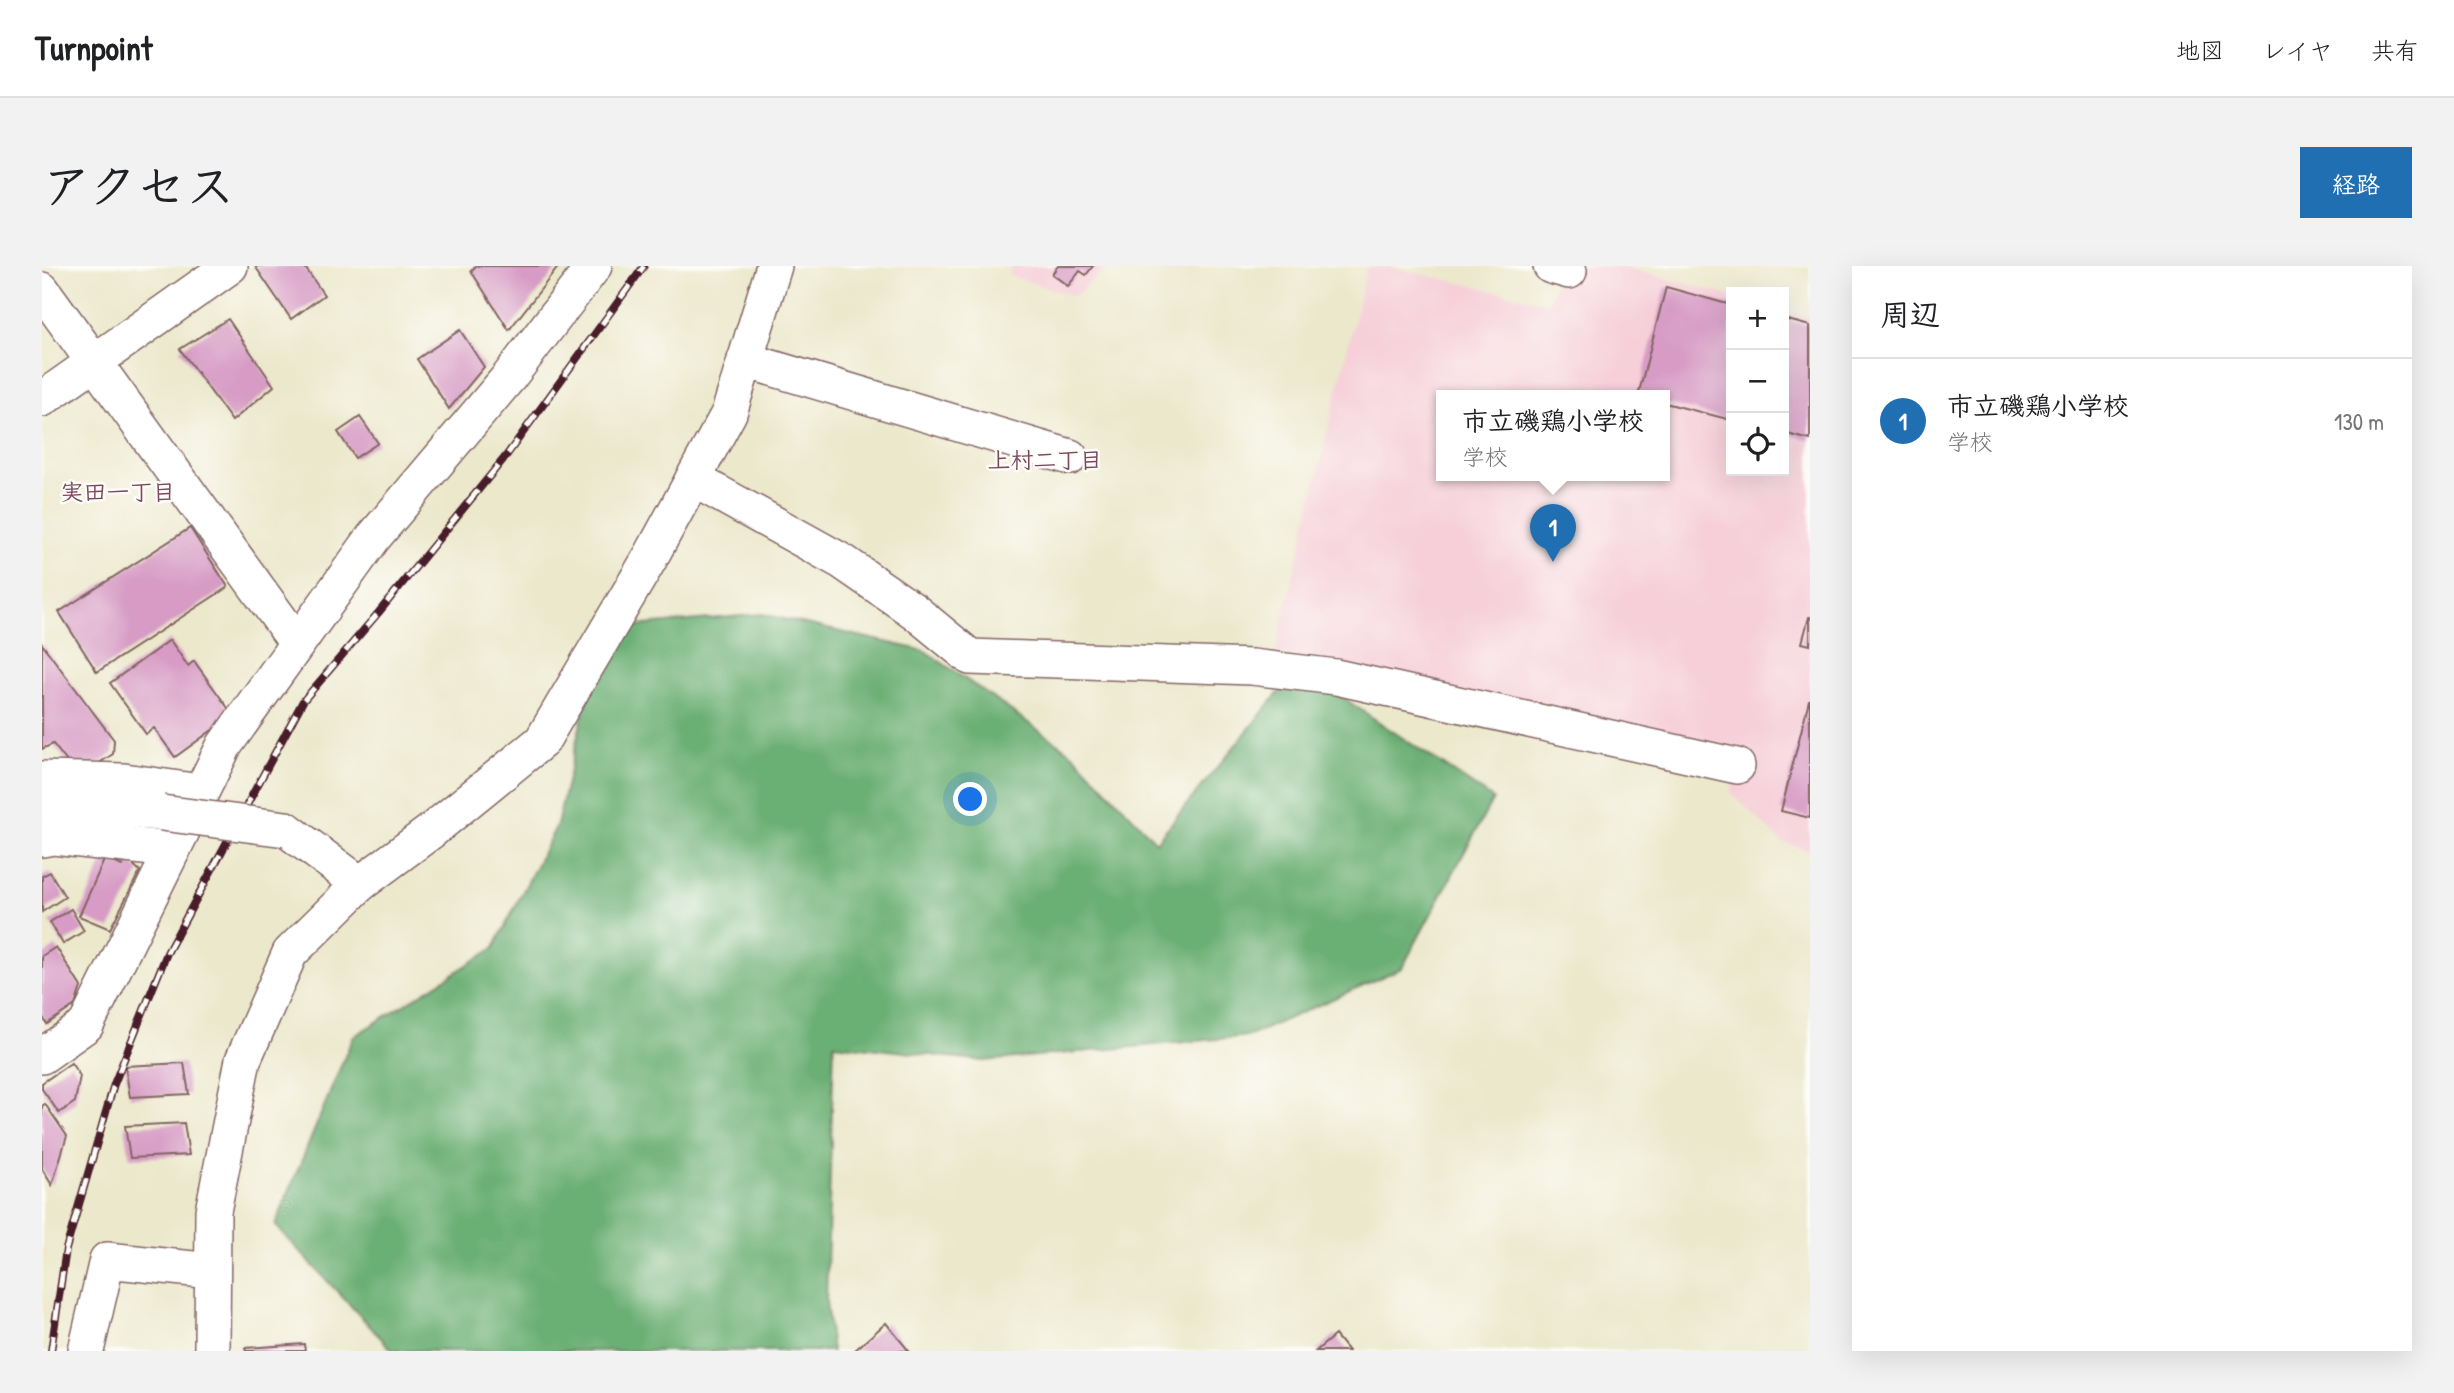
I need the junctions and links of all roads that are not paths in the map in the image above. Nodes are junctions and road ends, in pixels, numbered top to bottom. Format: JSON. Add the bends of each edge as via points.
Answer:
{"nodes":[{"id":1,"x":230,"y":266,"type":"edge"},
{"id":2,"x":594,"y":266,"type":"edge"},
{"id":3,"x":774,"y":266,"type":"edge"},
{"id":4,"x":42,"y":290,"type":"edge"},
{"id":5,"x":745,"y":360,"type":"junction"},
{"id":6,"x":93,"y":364,"type":"junction"},
{"id":7,"x":42,"y":399,"type":"edge"},
{"id":8,"x":1070,"y":457,"type":"dead end"},
{"id":9,"x":693,"y":479,"type":"junction"},
{"id":10,"x":297,"y":643,"type":"junction"},
{"id":11,"x":1737,"y":766,"type":"dead end"},
{"id":12,"x":42,"y":779,"type":"edge"},
{"id":13,"x":200,"y":792,"type":"junction"},
{"id":14,"x":42,"y":804,"type":"edge"},
{"id":15,"x":42,"y":839,"type":"edge"},
{"id":16,"x":171,"y":850,"type":"junction"},
{"id":17,"x":360,"y":884,"type":"junction"},
{"id":18,"x":42,"y":1056,"type":"edge"},
{"id":19,"x":212,"y":1271,"type":"junction"},
{"id":20,"x":86,"y":1351,"type":"edge"},
{"id":21,"x":212,"y":1351,"type":"edge"}],
"edges":[{"from":1,"to":6,"type":"street"},
{"from":2,"to":10,"type":"street","via":[[509,377],[373,538]]},
{"from":3,"to":5,"type":"street"},
{"from":4,"to":6,"type":"street"},
{"from":5,"to":8,"type":"street"},
{"from":5,"to":9,"type":"street","via":[[729,413]]},
{"from":6,"to":7,"type":"street"},
{"from":6,"to":10,"type":"street"},
{"from":9,"to":11,"type":"street","via":[[843,562],[970,657],[1252,667],[1336,677]]},
{"from":9,"to":17,"type":"street","via":[[542,741]]},
{"from":10,"to":13,"type":"street","via":[[224,746]]},
{"from":12,"to":13,"type":"street","via":[[124,780]]},
{"from":13,"to":16,"type":"street"},
{"from":14,"to":17,"type":"street","bridge":true,"via":[[162,813],[286,830]]},
{"from":15,"to":16,"type":"street"},
{"from":16,"to":18,"type":"street","via":[[86,1025]]},
{"from":17,"to":19,"type":"street","via":[[290,953],[243,1060],[213,1211]]},
{"from":19,"to":20,"type":"street","via":[[107,1260]]},
{"from":19,"to":21,"type":"street"}]}
